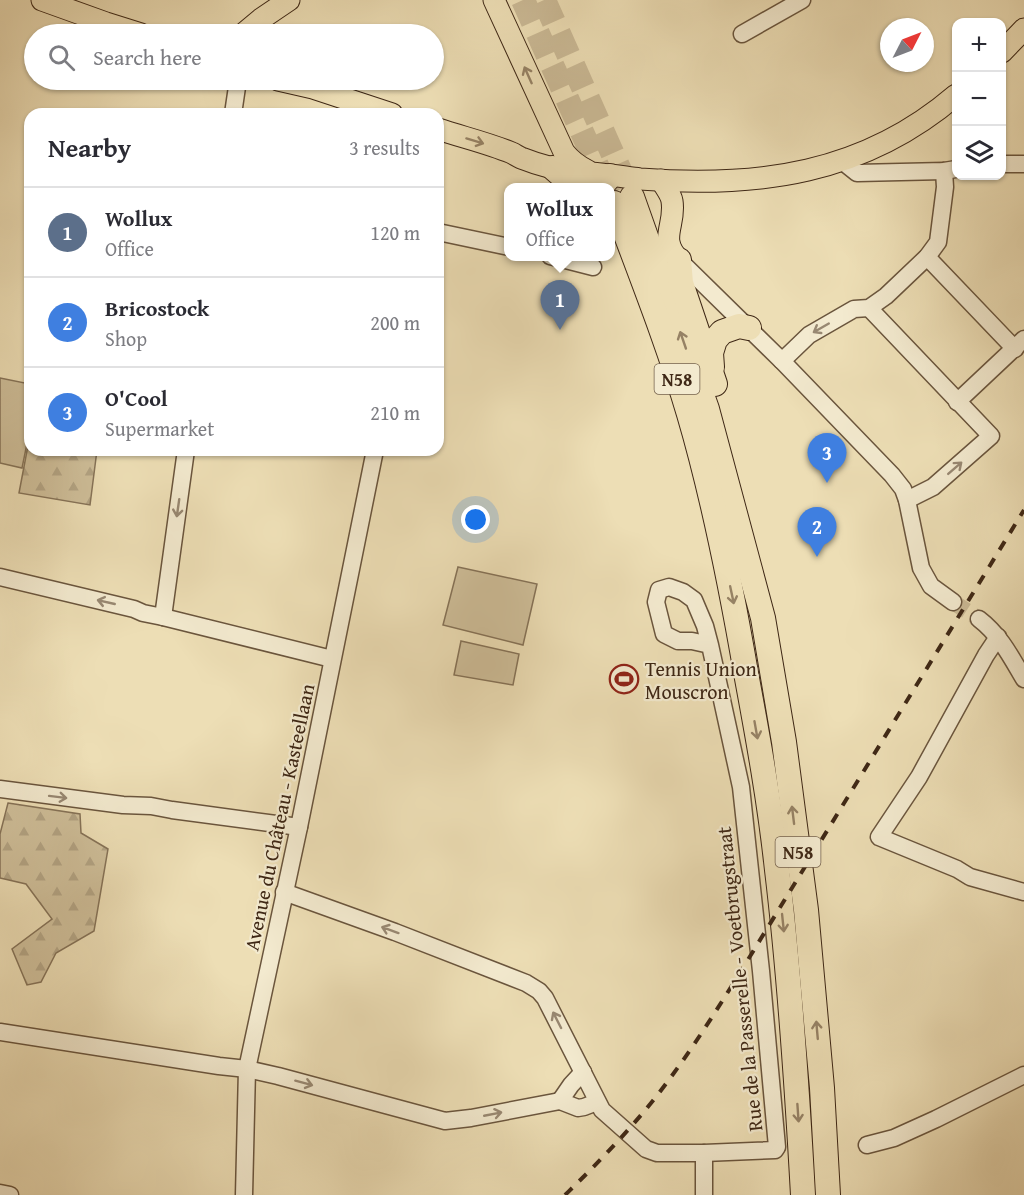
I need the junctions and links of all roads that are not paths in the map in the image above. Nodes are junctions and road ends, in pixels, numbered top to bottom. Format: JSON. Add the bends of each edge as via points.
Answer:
{"nodes":[{"id":1,"x":42,"y":0,"type":"edge"},
{"id":2,"x":289,"y":0,"type":"edge"},
{"id":3,"x":494,"y":0,"type":"edge"},
{"id":4,"x":802,"y":0,"type":"edge"},
{"id":5,"x":109,"y":24,"type":"edge"},
{"id":6,"x":255,"y":24,"type":"edge"},
{"id":7,"x":1024,"y":29,"type":"edge"},
{"id":8,"x":742,"y":34,"type":"dead end"},
{"id":9,"x":1006,"y":48,"type":"edge"},
{"id":10,"x":236,"y":90,"type":"edge"},
{"id":11,"x":319,"y":90,"type":"edge"},
{"id":12,"x":952,"y":99,"type":"edge"},
{"id":13,"x":233,"y":108,"type":"edge"},
{"id":14,"x":374,"y":108,"type":"edge"},
{"id":15,"x":553,"y":128,"type":"junction"},
{"id":16,"x":444,"y":134,"type":"edge"},
{"id":17,"x":512,"y":153,"type":"junction"},
{"id":18,"x":842,"y":161,"type":"junction"},
{"id":19,"x":1006,"y":164,"type":"edge"},
{"id":20,"x":1024,"y":164,"type":"edge"},
{"id":21,"x":553,"y":168,"type":"joint"},
{"id":22,"x":950,"y":170,"type":"edge"},
{"id":23,"x":661,"y":180,"type":"junction"},
{"id":24,"x":685,"y":182,"type":"junction"},
{"id":25,"x":593,"y":183,"type":"edge"},
{"id":26,"x":599,"y":183,"type":"edge"},
{"id":27,"x":615,"y":186,"type":"edge"},
{"id":28,"x":615,"y":211,"type":"tunnel mouth"},
{"id":29,"x":615,"y":214,"type":"tunnel mouth"},
{"id":30,"x":444,"y":233,"type":"edge"},
{"id":31,"x":504,"y":246,"type":"edge"},
{"id":32,"x":615,"y":249,"type":"edge"},
{"id":33,"x":927,"y":257,"type":"junction"},
{"id":34,"x":679,"y":260,"type":"junction"},
{"id":35,"x":570,"y":261,"type":"edge"},
{"id":36,"x":593,"y":267,"type":"dead end"},
{"id":37,"x":869,"y":308,"type":"junction"},
{"id":38,"x":749,"y":328,"type":"junction"},
{"id":39,"x":1019,"y":344,"type":"edge"},
{"id":40,"x":782,"y":361,"type":"junction"},
{"id":41,"x":714,"y":379,"type":"junction"},
{"id":42,"x":957,"y":402,"type":"junction"},
{"id":43,"x":185,"y":456,"type":"edge"},
{"id":44,"x":374,"y":456,"type":"edge"},
{"id":45,"x":907,"y":500,"type":"junction"},
{"id":46,"x":724,"y":560,"type":"junction"},
{"id":47,"x":0,"y":578,"type":"edge"},
{"id":48,"x":953,"y":602,"type":"tunnel mouth"},
{"id":49,"x":163,"y":616,"type":"junction"},
{"id":50,"x":763,"y":618,"type":"junction"},
{"id":51,"x":979,"y":619,"type":"tunnel mouth"},
{"id":52,"x":999,"y":637,"type":"junction"},
{"id":53,"x":710,"y":645,"type":"dead end"},
{"id":54,"x":332,"y":659,"type":"junction"},
{"id":55,"x":1024,"y":679,"type":"edge"},
{"id":56,"x":0,"y":789,"type":"edge"},
{"id":57,"x":299,"y":827,"type":"junction"},
{"id":58,"x":284,"y":892,"type":"junction"},
{"id":59,"x":1024,"y":892,"type":"edge"},
{"id":60,"x":0,"y":1032,"type":"edge"},
{"id":61,"x":247,"y":1069,"type":"junction"},
{"id":62,"x":583,"y":1072,"type":"junction"},
{"id":63,"x":1024,"y":1075,"type":"edge"},
{"id":64,"x":560,"y":1101,"type":"junction"},
{"id":65,"x":597,"y":1102,"type":"junction"},
{"id":66,"x":867,"y":1145,"type":"dead end"},
{"id":67,"x":704,"y":1154,"type":"junction"},
{"id":68,"x":0,"y":1193,"type":"edge"},
{"id":69,"x":10,"y":1195,"type":"edge"},
{"id":70,"x":244,"y":1195,"type":"edge"},
{"id":71,"x":704,"y":1195,"type":"edge"},
{"id":72,"x":803,"y":1195,"type":"edge"},
{"id":73,"x":828,"y":1195,"type":"edge"}],
"edges":[{"from":1,"to":5,"type":"main road"},
{"from":2,"to":6,"type":"main road"},
{"from":15,"to":3,"type":"main road","one_way":true},
{"from":4,"to":8,"type":"street"},
{"from":7,"to":9,"type":"main road"},
{"from":10,"to":13,"type":"street"},
{"from":11,"to":14,"type":"main road"},
{"from":12,"to":18,"type":"main road","via":[[909,131]]},
{"from":15,"to":17,"type":"main road","via":[[538,150]]},
{"from":15,"to":26,"type":"main road","via":[[569,159]]},
{"from":16,"to":17,"type":"main road","one_way":true},
{"from":17,"to":21,"type":"main road"},
{"from":18,"to":22,"type":"street","via":[[857,173]]},
{"from":18,"to":24,"type":"main road","via":[[795,174]]},
{"from":19,"to":20,"type":"street"},
{"from":21,"to":25,"type":"highway"},
{"from":22,"to":33,"type":"street","via":[[938,242]]},
{"from":23,"to":24,"type":"main road"},
{"from":23,"to":27,"type":"main road"},
{"from":23,"to":34,"type":"main road","via":[[672,198],[669,246]]},
{"from":24,"to":34,"type":"main road"},
{"from":50,"to":28,"type":"highway","number":"N58","one_way":true,"via":[[707,410]]},
{"from":29,"to":46,"type":"highway","number":"N58","via":[[657,318],[689,414]]},
{"from":30,"to":31,"type":"street"},
{"from":32,"to":46,"type":"highway","via":[[641,317],[711,538]]},
{"from":33,"to":37,"type":"street"},
{"from":33,"to":39,"type":"street"},
{"from":34,"to":38,"type":"street"},
{"from":34,"to":41,"type":"highway","via":[[681,283]]},
{"from":35,"to":36,"type":"street"},
{"from":37,"to":40,"type":"street","one_way":true,"via":[[854,309],[809,335]]},
{"from":37,"to":42,"type":"street"},
{"from":38,"to":40,"type":"street"},
{"from":38,"to":41,"type":"highway","via":[[739,326],[722,332],[715,340],[711,353]]},
{"from":39,"to":42,"type":"street"},
{"from":40,"to":45,"type":"street","via":[[892,475]]},
{"from":41,"to":50,"type":"highway","via":[[737,461]]},
{"from":45,"to":42,"type":"street","one_way":true,"via":[[933,487],[991,436]]},
{"from":43,"to":49,"type":"street","one_way":true},
{"from":44,"to":54,"type":"street","name":"Avenue du Château - Kasteellaan"},
{"from":45,"to":48,"type":"street","via":[[921,568],[931,586]]},
{"from":46,"to":72,"type":"highway","number":"N58","one_way":true,"via":[[777,867]]},
{"from":49,"to":47,"type":"street","one_way":true},
{"from":49,"to":54,"type":"street"},
{"from":73,"to":50,"type":"highway","number":"N58","one_way":true,"via":[[806,910]]},
{"from":51,"to":52,"type":"street"},
{"from":52,"to":55,"type":"street"},
{"from":52,"to":59,"type":"street","via":[[919,777],[879,837],[970,877]]},
{"from":53,"to":67,"type":"street","name":"Rue de la Passerelle - Voetbrugstraat","via":[[741,787],[777,1147]]},
{"from":54,"to":57,"type":"street","name":"Avenue du Château - Kasteellaan"},
{"from":56,"to":57,"type":"street","one_way":true},
{"from":57,"to":58,"type":"street","name":"Avenue du Château - Kasteellaan"},
{"from":58,"to":61,"type":"street","name":"Avenue du Château - Kasteellaan"},
{"from":62,"to":58,"type":"street","name":"Rue de la Passerelle - Voetbrugstraat","one_way":true,"via":[[545,998],[533,987]]},
{"from":60,"to":61,"type":"street"},
{"from":61,"to":64,"type":"street","one_way":true,"via":[[445,1121]]},
{"from":61,"to":70,"type":"street","name":"Avenue du Château - Kasteellaan"},
{"from":62,"to":64,"type":"street"},
{"from":62,"to":65,"type":"street","name":"Rue de la Passerelle - Voetbrugstraat"},
{"from":63,"to":66,"type":"street","via":[[926,1124]]},
{"from":64,"to":65,"type":"street","via":[[578,1108]]},
{"from":65,"to":67,"type":"street","name":"Rue de la Passerelle - Voetbrugstraat","via":[[608,1116],[652,1151]]},
{"from":67,"to":71,"type":"street"},
{"from":68,"to":69,"type":"street"}]}
